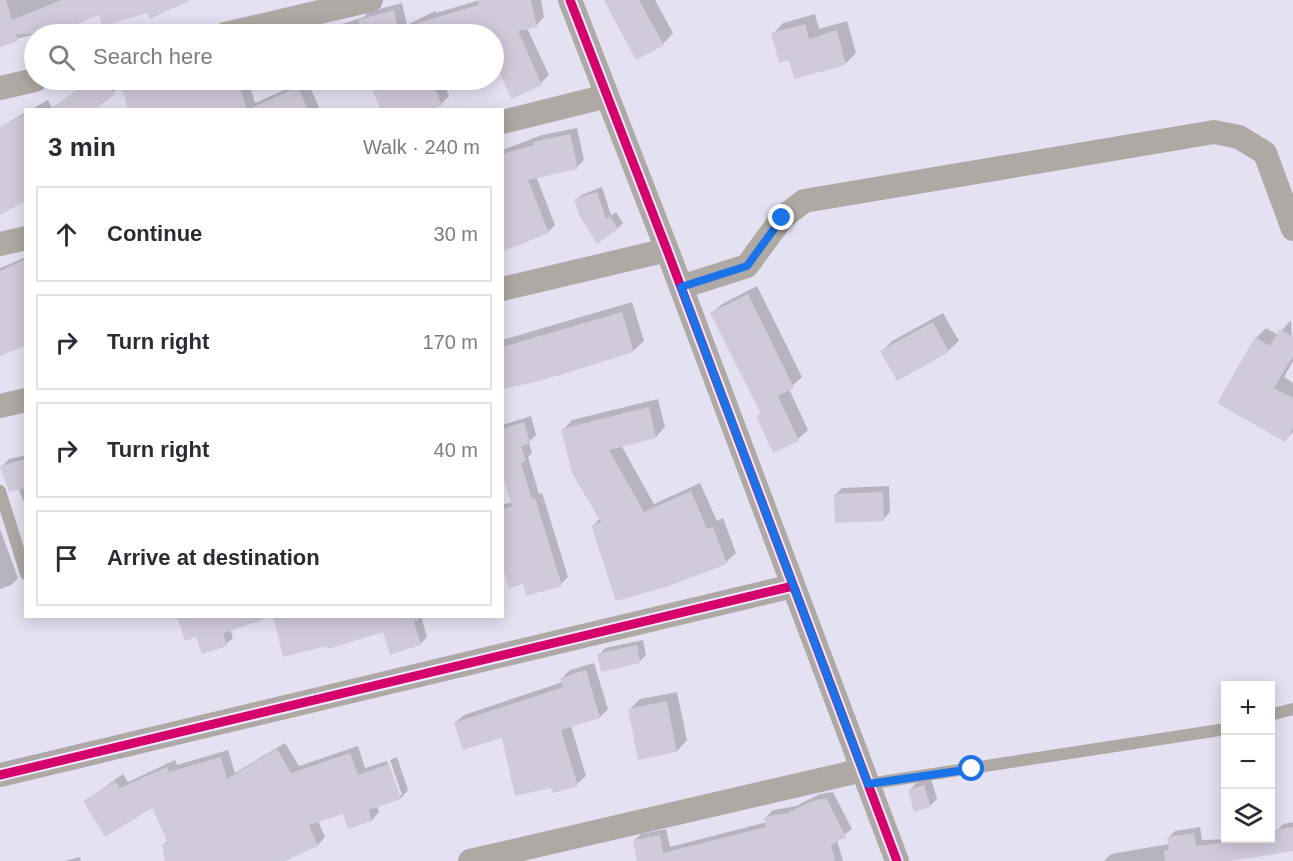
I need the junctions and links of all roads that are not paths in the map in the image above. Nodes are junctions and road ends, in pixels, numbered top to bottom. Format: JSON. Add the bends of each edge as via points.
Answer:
{"nodes":[{"id":1,"x":371,"y":0,"type":"edge"},
{"id":2,"x":570,"y":0,"type":"edge"},
{"id":3,"x":268,"y":24,"type":"edge"},
{"id":4,"x":24,"y":83,"type":"edge"},
{"id":5,"x":0,"y":88,"type":"edge"},
{"id":6,"x":607,"y":96,"type":"junction"},
{"id":7,"x":504,"y":122,"type":"edge"},
{"id":8,"x":1293,"y":229,"type":"edge"},
{"id":9,"x":24,"y":238,"type":"edge"},
{"id":10,"x":0,"y":244,"type":"edge"},
{"id":11,"x":667,"y":250,"type":"junction"},
{"id":12,"x":681,"y":287,"type":"junction"},
{"id":13,"x":504,"y":289,"type":"edge"},
{"id":14,"x":24,"y":400,"type":"edge"},
{"id":15,"x":0,"y":406,"type":"edge"},
{"id":16,"x":0,"y":491,"type":"edge"},
{"id":17,"x":24,"y":568,"type":"edge"},
{"id":18,"x":793,"y":586,"type":"junction"},
{"id":19,"x":1293,"y":709,"type":"edge"},
{"id":20,"x":1275,"y":714,"type":"edge"},
{"id":21,"x":1221,"y":730,"type":"edge"},
{"id":22,"x":0,"y":775,"type":"edge"},
{"id":23,"x":866,"y":777,"type":"junction"},
{"id":24,"x":470,"y":861,"type":"edge"},
{"id":25,"x":897,"y":861,"type":"edge"}],
"edges":[{"from":1,"to":3,"type":"street"},
{"from":2,"to":6,"type":"street"},
{"from":4,"to":5,"type":"street"},
{"from":6,"to":7,"type":"street"},
{"from":6,"to":11,"type":"street"},
{"from":8,"to":12,"type":"street","via":[[1265,153],[1239,137],[1214,132],[804,201],[782,218],[747,266]]},
{"from":9,"to":10,"type":"street"},
{"from":11,"to":12,"type":"street"},
{"from":11,"to":13,"type":"street"},
{"from":12,"to":18,"type":"street"},
{"from":14,"to":15,"type":"street"},
{"from":16,"to":17,"type":"lane"},
{"from":18,"to":22,"type":"street"},
{"from":18,"to":23,"type":"street"},
{"from":19,"to":20,"type":"lane"},
{"from":21,"to":23,"type":"lane"},
{"from":23,"to":24,"type":"street"},
{"from":23,"to":25,"type":"street"}]}
